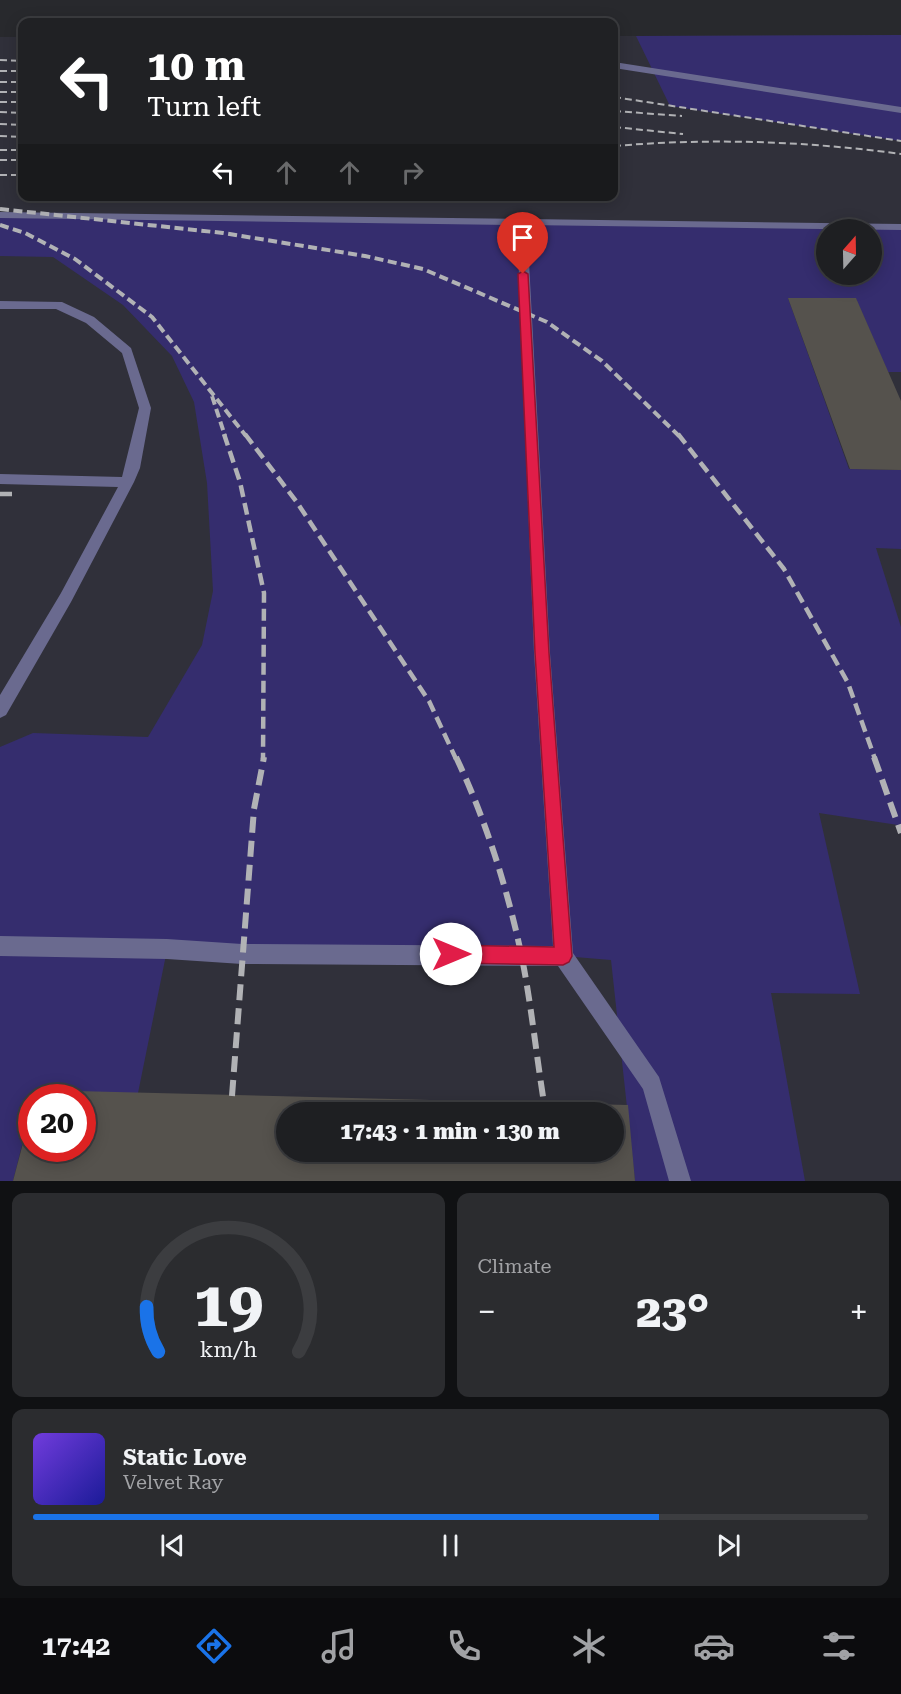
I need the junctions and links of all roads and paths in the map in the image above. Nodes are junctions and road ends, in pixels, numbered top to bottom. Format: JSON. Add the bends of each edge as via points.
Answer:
{"nodes":[{"id":1,"x":618,"y":66,"type":"edge"},
{"id":2,"x":901,"y":110,"type":"edge"},
{"id":3,"x":0,"y":215,"type":"edge"},
{"id":4,"x":522,"y":222,"type":"junction"},
{"id":5,"x":901,"y":227,"type":"edge"},
{"id":6,"x":0,"y":305,"type":"edge"},
{"id":7,"x":0,"y":479,"type":"edge"},
{"id":8,"x":127,"y":482,"type":"junction"},
{"id":9,"x":0,"y":710,"type":"edge"},
{"id":10,"x":0,"y":946,"type":"edge"},
{"id":11,"x":563,"y":956,"type":"junction"},
{"id":12,"x":680,"y":1181,"type":"edge"}],
"edges":[{"from":1,"to":2,"type":"lane"},
{"from":3,"to":4,"type":"lane"},
{"from":4,"to":5,"type":"lane"},
{"from":4,"to":11,"type":"lane","via":[[542,653]]},
{"from":6,"to":8,"type":"lane","via":[[58,305],[90,320],[127,351],[145,408]]},
{"from":7,"to":8,"type":"lane"},
{"from":8,"to":9,"type":"lane","via":[[62,608]]},
{"from":10,"to":11,"type":"lane","via":[[242,954]]},
{"from":11,"to":12,"type":"lane","via":[[652,1084]]}]}
